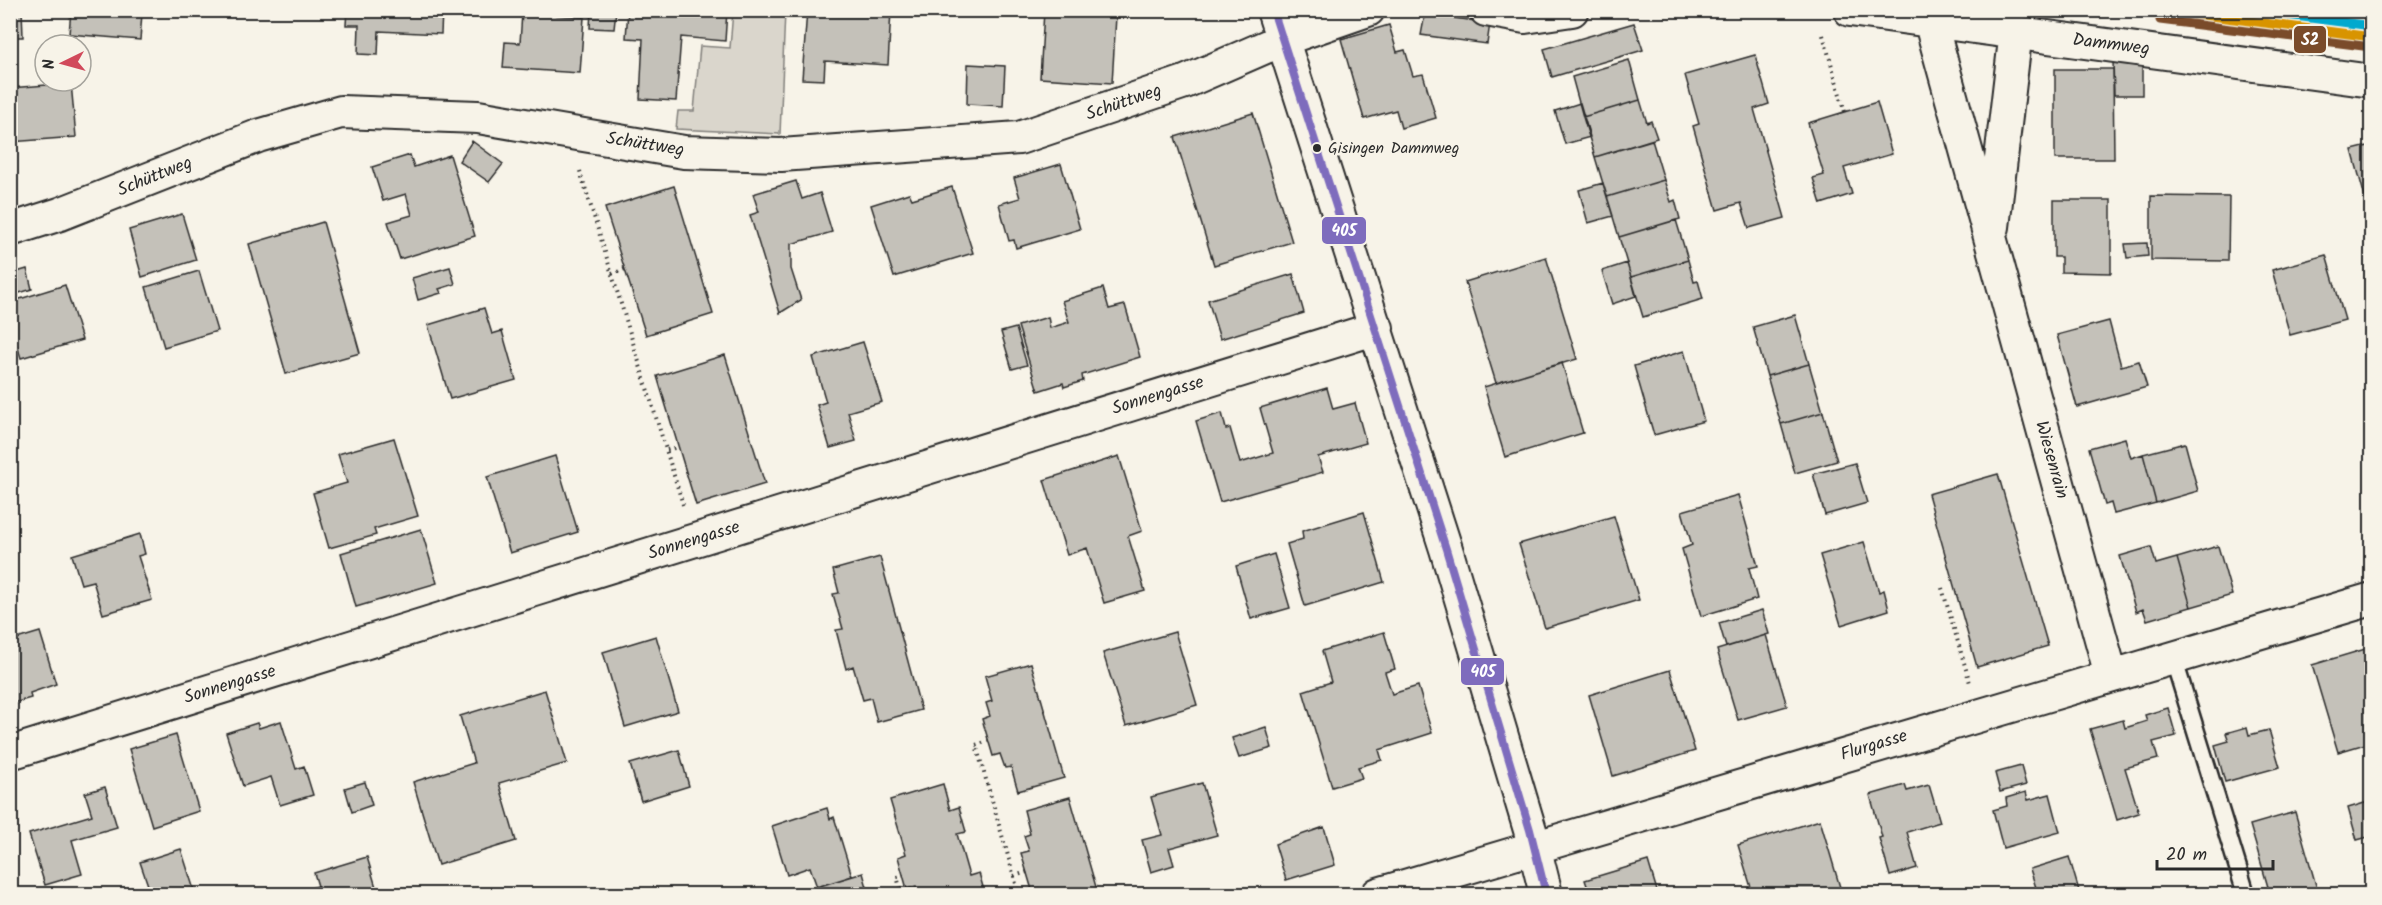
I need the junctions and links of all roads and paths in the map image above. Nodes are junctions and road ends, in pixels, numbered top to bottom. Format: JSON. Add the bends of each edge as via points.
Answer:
{"nodes":[{"id":1,"x":1368,"y":10,"type":"edge"},
{"id":2,"x":1486,"y":10,"type":"edge"},
{"id":3,"x":1572,"y":10,"type":"edge"},
{"id":4,"x":1850,"y":10,"type":"edge"},
{"id":5,"x":1930,"y":20,"type":"junction"},
{"id":6,"x":1278,"y":25,"type":"edge"},
{"id":7,"x":2016,"y":31,"type":"junction"},
{"id":8,"x":1822,"y":33,"type":"dead end"},
{"id":9,"x":2372,"y":81,"type":"edge"},
{"id":10,"x":1845,"y":112,"type":"dead end"},
{"id":11,"x":568,"y":133,"type":"junction"},
{"id":12,"x":10,"y":230,"type":"edge"},
{"id":13,"x":1991,"y":245,"type":"junction"},
{"id":14,"x":625,"y":269,"type":"dead end"},
{"id":15,"x":612,"y":274,"type":"junction"},
{"id":16,"x":1377,"y":328,"type":"junction"},
{"id":17,"x":678,"y":447,"type":"dead end"},
{"id":18,"x":666,"y":450,"type":"junction"},
{"id":19,"x":694,"y":540,"type":"junction"},
{"id":20,"x":1942,"y":588,"type":"dead end"},
{"id":21,"x":2372,"y":599,"type":"edge"},
{"id":22,"x":2173,"y":657,"type":"junction"},
{"id":23,"x":2111,"y":675,"type":"junction"},
{"id":24,"x":1979,"y":715,"type":"junction"},
{"id":25,"x":989,"y":741,"type":"dead end"},
{"id":26,"x":10,"y":753,"type":"edge"},
{"id":27,"x":1534,"y":849,"type":"junction"},
{"id":28,"x":1027,"y":872,"type":"dead end"},
{"id":29,"x":904,"y":876,"type":"dead end"},
{"id":30,"x":1014,"y":876,"type":"junction"},
{"id":31,"x":902,"y":894,"type":"edge"},
{"id":32,"x":1019,"y":894,"type":"edge"},
{"id":33,"x":1378,"y":894,"type":"edge"},
{"id":34,"x":1546,"y":894,"type":"edge"},
{"id":35,"x":2246,"y":894,"type":"edge"}],
"edges":[{"from":1,"to":6,"type":"street"},
{"from":2,"to":3,"type":"street","via":[[1525,16]]},
{"from":4,"to":5,"type":"street","name":"Dammweg"},
{"from":5,"to":7,"type":"street","name":"Dammweg"},
{"from":5,"to":13,"type":"street","name":"Wiesenrain"},
{"from":6,"to":11,"type":"street","name":"Schüttweg","via":[[1185,82],[1019,138],[782,155],[684,152]]},
{"from":6,"to":16,"type":"street"},
{"from":7,"to":9,"type":"street","name":"Dammweg"},
{"from":7,"to":13,"type":"street","name":"Wiesenrain"},
{"from":8,"to":10,"type":"path"},
{"from":11,"to":12,"type":"street","name":"Schüttweg","via":[[478,117],[341,112],[258,136]]},
{"from":11,"to":15,"type":"path"},
{"from":13,"to":23,"type":"street","name":"Wiesenrain"},
{"from":14,"to":15,"type":"path"},
{"from":15,"to":18,"type":"path"},
{"from":16,"to":19,"type":"street","name":"Sonnengasse"},
{"from":16,"to":27,"type":"street"},
{"from":17,"to":18,"type":"path"},
{"from":18,"to":19,"type":"path"},
{"from":19,"to":26,"type":"street","name":"Sonnengasse"},
{"from":20,"to":24,"type":"path"},
{"from":21,"to":22,"type":"street","name":"Flurgasse"},
{"from":22,"to":23,"type":"street","name":"Flurgasse"},
{"from":22,"to":35,"type":"lane"},
{"from":23,"to":24,"type":"street","name":"Flurgasse"},
{"from":24,"to":27,"type":"street","name":"Flurgasse"},
{"from":25,"to":30,"type":"path","via":[[976,745]]},
{"from":27,"to":33,"type":"street","name":"Flurgasse"},
{"from":27,"to":34,"type":"street"},
{"from":28,"to":30,"type":"path"},
{"from":29,"to":31,"type":"path","via":[[897,877]]},
{"from":30,"to":32,"type":"path"}]}
